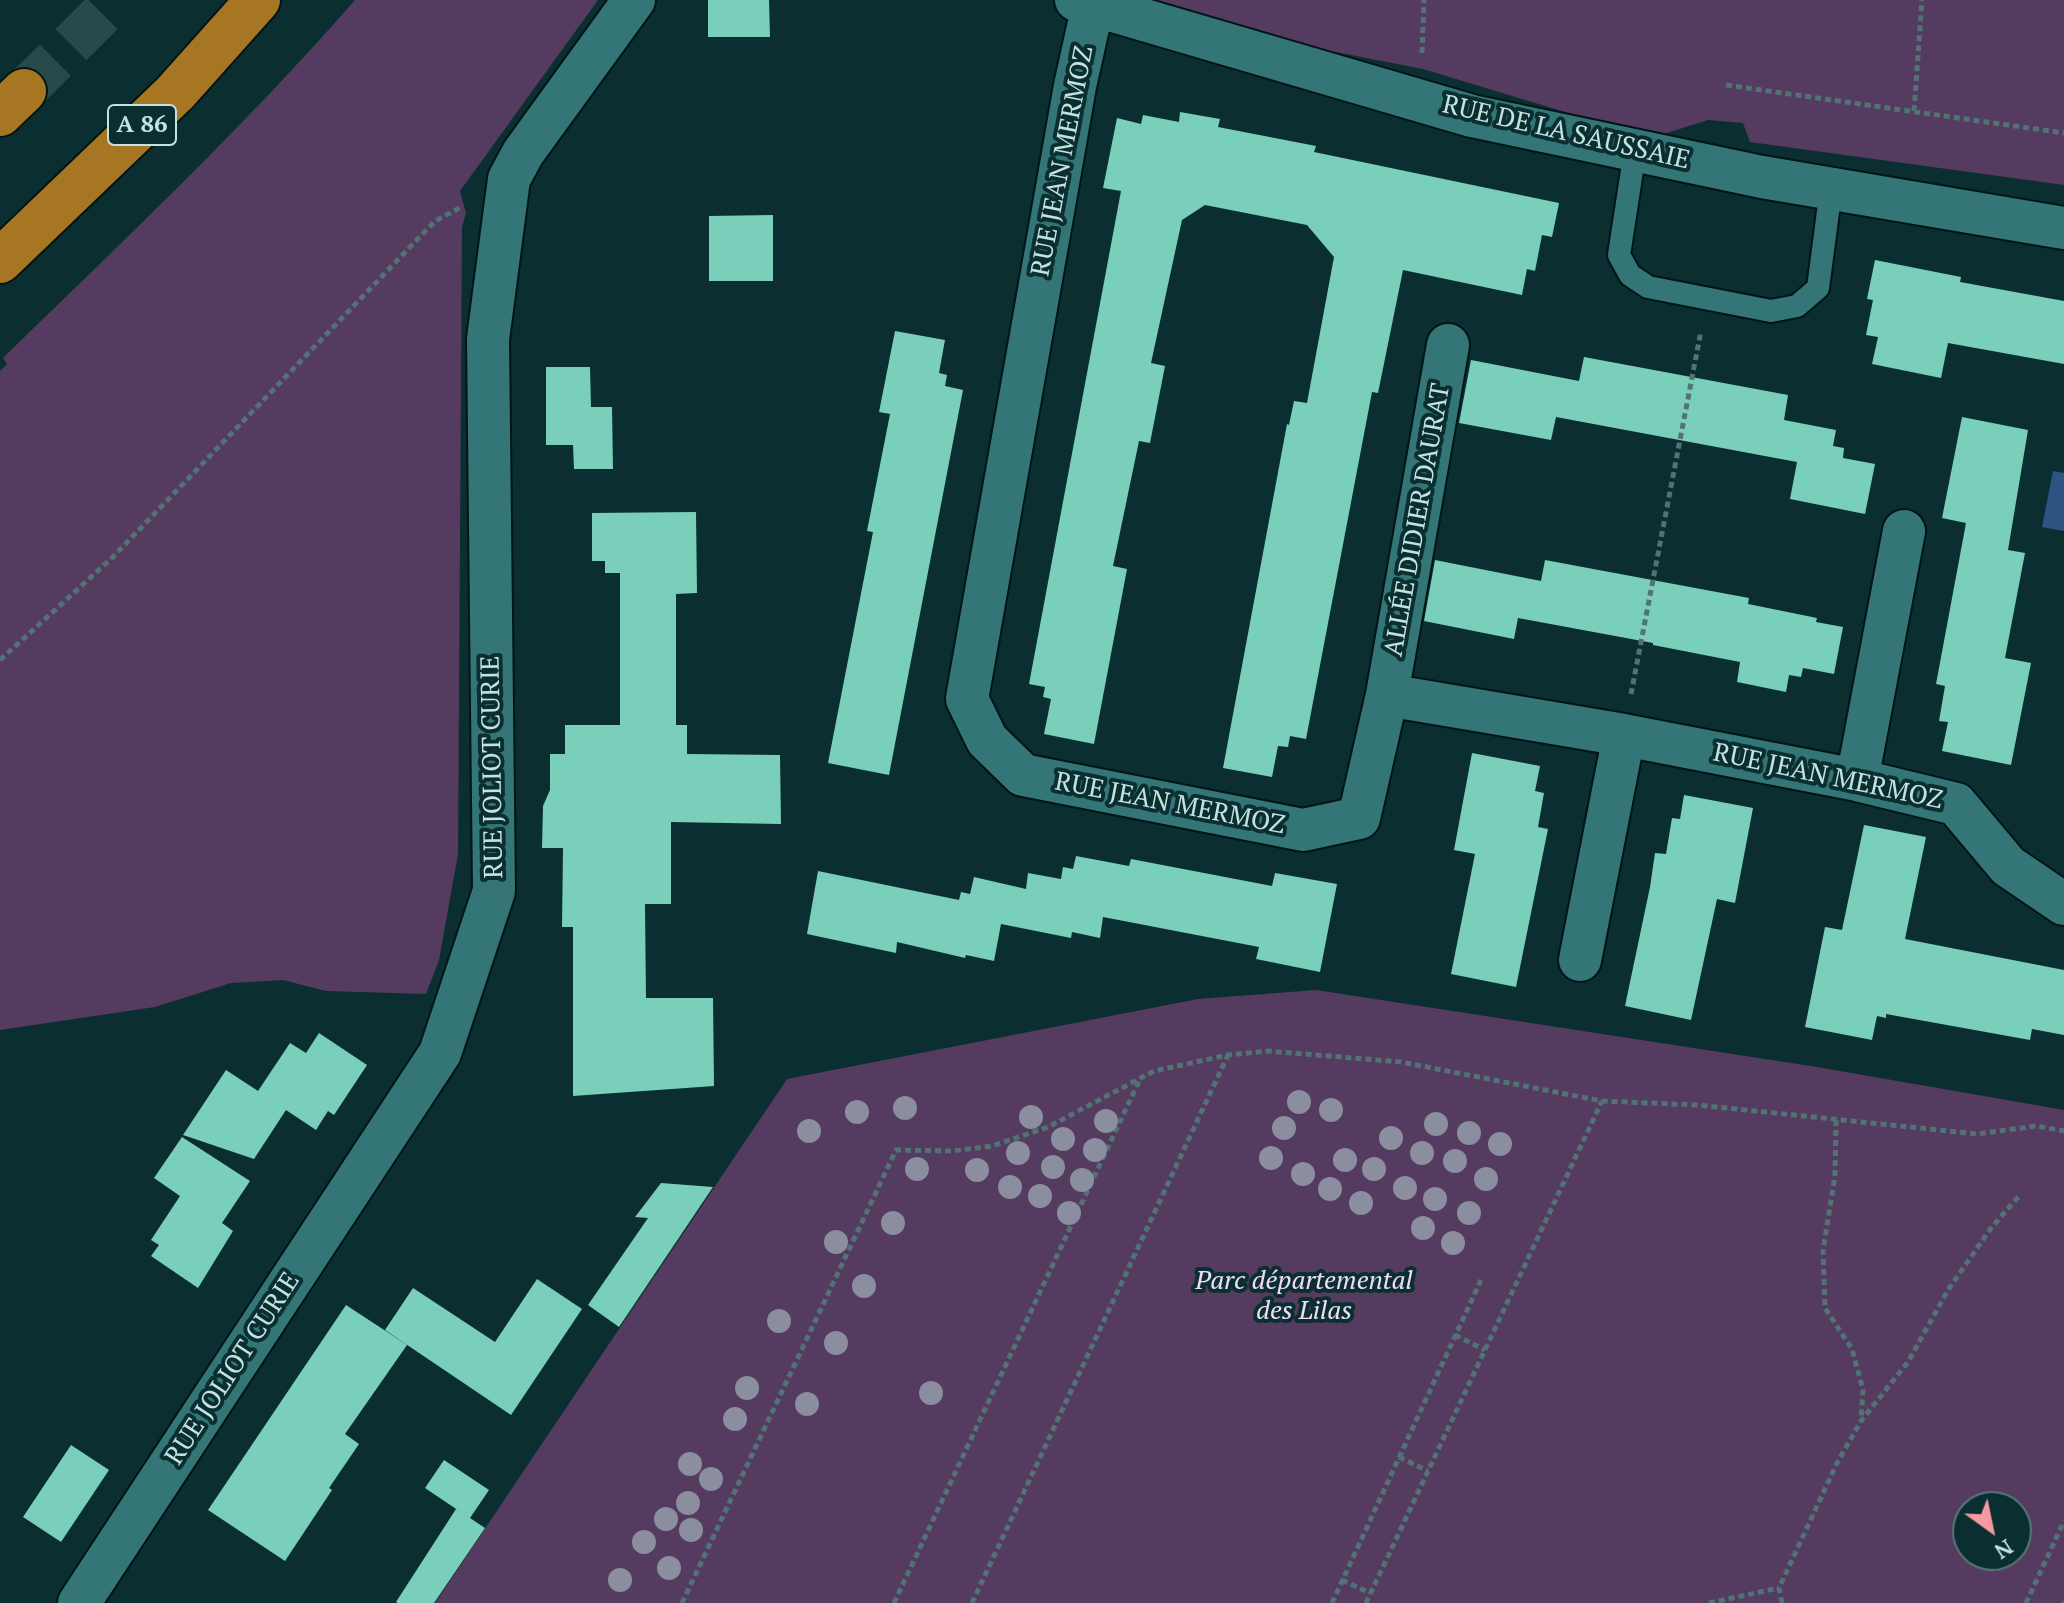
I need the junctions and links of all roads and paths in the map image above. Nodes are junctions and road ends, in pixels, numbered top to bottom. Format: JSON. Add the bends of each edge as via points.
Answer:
{"nodes":[{"id":1,"x":258,"y":0,"type":"edge"},
{"id":2,"x":634,"y":0,"type":"edge"},
{"id":3,"x":1424,"y":0,"type":"edge"},
{"id":4,"x":1922,"y":0,"type":"edge"},
{"id":5,"x":1084,"y":2,"type":"edge"},
{"id":6,"x":1422,"y":53,"type":"dead end"},
{"id":7,"x":1726,"y":85,"type":"dead end"},
{"id":8,"x":1914,"y":111,"type":"junction"},
{"id":9,"x":2064,"y":133,"type":"edge"},
{"id":10,"x":1635,"y":151,"type":"junction"},
{"id":11,"x":509,"y":179,"type":"junction"},
{"id":12,"x":1831,"y":189,"type":"junction"},
{"id":13,"x":2064,"y":228,"type":"edge"},
{"id":14,"x":0,"y":261,"type":"edge"},
{"id":15,"x":1708,"y":298,"type":"junction"},
{"id":16,"x":1448,"y":345,"type":"dead end"},
{"id":17,"x":1904,"y":531,"type":"dead end"},
{"id":18,"x":0,"y":660,"type":"edge"},
{"id":19,"x":1387,"y":695,"type":"junction"},
{"id":20,"x":1624,"y":735,"type":"junction"},
{"id":21,"x":1857,"y":780,"type":"junction"},
{"id":22,"x":2064,"y":904,"type":"edge"},
{"id":23,"x":1580,"y":960,"type":"dead end"},
{"id":24,"x":1228,"y":1055,"type":"junction"},
{"id":25,"x":1141,"y":1077,"type":"junction"},
{"id":26,"x":1602,"y":1101,"type":"junction"},
{"id":27,"x":1836,"y":1120,"type":"junction"},
{"id":28,"x":2064,"y":1131,"type":"edge"},
{"id":29,"x":2020,"y":1195,"type":"dead end"},
{"id":30,"x":1481,"y":1280,"type":"dead end"},
{"id":31,"x":1455,"y":1335,"type":"junction"},
{"id":32,"x":1485,"y":1350,"type":"junction"},
{"id":33,"x":1861,"y":1421,"type":"junction"},
{"id":34,"x":1399,"y":1457,"type":"junction"},
{"id":35,"x":1428,"y":1471,"type":"junction"},
{"id":36,"x":2064,"y":1521,"type":"edge"},
{"id":37,"x":1342,"y":1580,"type":"junction"},
{"id":38,"x":1779,"y":1588,"type":"junction"},
{"id":39,"x":1370,"y":1593,"type":"junction"},
{"id":40,"x":79,"y":1603,"type":"edge"},
{"id":41,"x":682,"y":1603,"type":"edge"},
{"id":42,"x":894,"y":1603,"type":"edge"},
{"id":43,"x":972,"y":1603,"type":"edge"},
{"id":44,"x":1332,"y":1603,"type":"edge"},
{"id":45,"x":1366,"y":1603,"type":"edge"},
{"id":46,"x":1709,"y":1603,"type":"edge"},
{"id":47,"x":1782,"y":1603,"type":"edge"},
{"id":48,"x":2026,"y":1603,"type":"edge"}],
"edges":[{"from":1,"to":14,"type":"highway","number":"A 86","via":[[175,93]]},
{"from":2,"to":11,"type":"street","name":"RUE JOLIOT CURIE"},
{"from":3,"to":6,"type":"path"},
{"from":4,"to":8,"type":"path"},
{"from":5,"to":10,"type":"street","name":"RUE DE LA SAUSSAIE","via":[[1472,116]]},
{"from":5,"to":19,"type":"street","name":"RUE JEAN MERMOZ","via":[[1075,86],[967,699],[987,740],[1023,775],[1303,830],[1359,818]]},
{"from":7,"to":8,"type":"path"},
{"from":8,"to":9,"type":"path"},
{"from":10,"to":12,"type":"street","name":"RUE DE LA SAUSSAIE"},
{"from":10,"to":15,"type":"lane","via":[[1619,255],[1630,275],[1648,287]]},
{"from":11,"to":18,"type":"path","via":[[435,221],[112,558]]},
{"from":11,"to":40,"type":"street","name":"RUE JOLIOT CURIE","via":[[488,339],[494,891],[440,1053]]},
{"from":12,"to":13,"type":"street","name":"RUE DE LA SAUSSAIE"},
{"from":12,"to":15,"type":"lane","via":[[1818,288],[1797,306],[1771,311]]},
{"from":15,"to":20,"type":"path"},
{"from":16,"to":19,"type":"street","name":"ALLÉE DIDIER DAURAT"},
{"from":17,"to":21,"type":"street"},
{"from":19,"to":20,"type":"street","name":"RUE JEAN MERMOZ"},
{"from":20,"to":21,"type":"street","name":"RUE JEAN MERMOZ"},
{"from":20,"to":23,"type":"street"},
{"from":21,"to":22,"type":"street","name":"RUE JEAN MERMOZ","via":[[1956,804],[2008,866]]},
{"from":24,"to":25,"type":"path"},
{"from":24,"to":26,"type":"path","via":[[1268,1051],[1401,1062]]},
{"from":24,"to":43,"type":"path"},
{"from":25,"to":41,"type":"path","via":[[1048,1127],[992,1146],[896,1150]]},
{"from":25,"to":42,"type":"path"},
{"from":26,"to":27,"type":"path"},
{"from":26,"to":32,"type":"path"},
{"from":27,"to":28,"type":"path","via":[[1977,1134],[2036,1126]]},
{"from":27,"to":33,"type":"path","via":[[1835,1176],[1823,1250],[1825,1308],[1852,1349],[1863,1390]]},
{"from":29,"to":33,"type":"path","via":[[1991,1228],[1908,1362]]},
{"from":30,"to":31,"type":"path"},
{"from":31,"to":32,"type":"path"},
{"from":31,"to":34,"type":"path"},
{"from":32,"to":35,"type":"path"},
{"from":33,"to":38,"type":"path"},
{"from":34,"to":35,"type":"path"},
{"from":34,"to":37,"type":"path"},
{"from":35,"to":39,"type":"path"},
{"from":36,"to":48,"type":"path"},
{"from":37,"to":39,"type":"path"},
{"from":37,"to":44,"type":"path"},
{"from":38,"to":46,"type":"path"},
{"from":38,"to":47,"type":"path"},
{"from":39,"to":45,"type":"path"}]}
